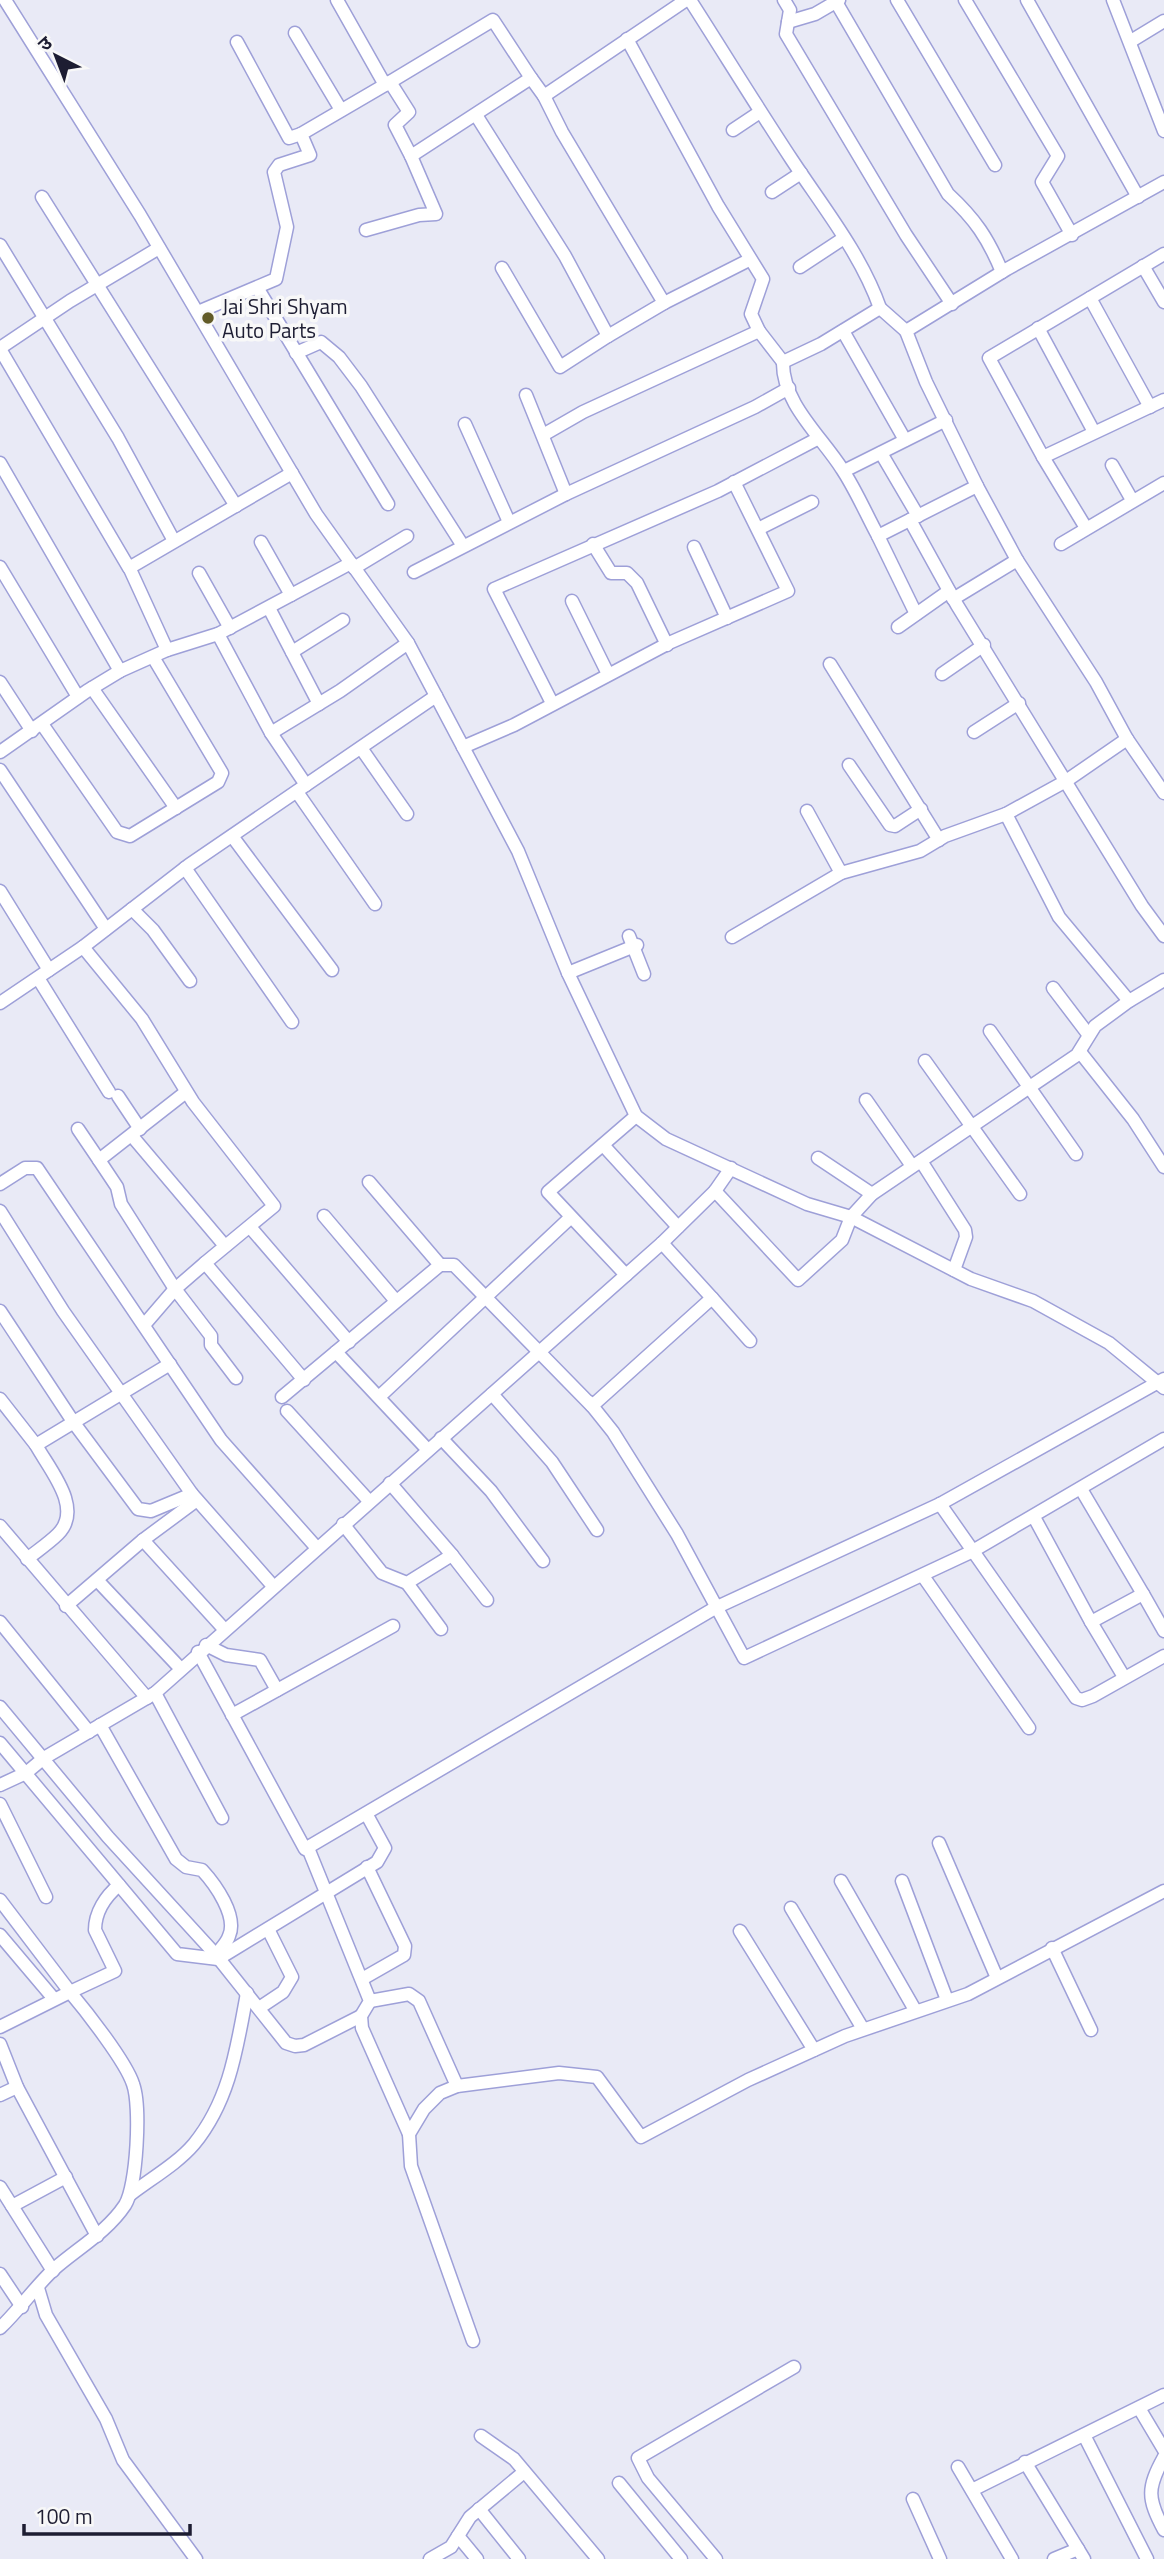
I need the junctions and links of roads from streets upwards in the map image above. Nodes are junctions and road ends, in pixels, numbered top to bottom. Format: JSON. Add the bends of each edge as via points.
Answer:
{"nodes":[{"id":1,"x":5,"y":0,"type":"edge"},
{"id":2,"x":337,"y":0,"type":"edge"},
{"id":3,"x":688,"y":0,"type":"edge"},
{"id":4,"x":784,"y":0,"type":"edge"},
{"id":5,"x":897,"y":0,"type":"edge"},
{"id":6,"x":965,"y":0,"type":"edge"},
{"id":7,"x":1027,"y":0,"type":"edge"},
{"id":8,"x":1113,"y":0,"type":"edge"},
{"id":9,"x":838,"y":1,"type":"edge"},
{"id":10,"x":1164,"y":21,"type":"edge"},
{"id":11,"x":788,"y":22,"type":"junction"},
{"id":12,"x":295,"y":33,"type":"dead end"},
{"id":13,"x":627,"y":39,"type":"junction"},
{"id":14,"x":1131,"y":41,"type":"junction"},
{"id":15,"x":237,"y":42,"type":"dead end"},
{"id":16,"x":531,"y":78,"type":"junction"},
{"id":17,"x":387,"y":84,"type":"junction"},
{"id":18,"x":544,"y":96,"type":"junction"},
{"id":19,"x":1159,"y":104,"type":"edge"},
{"id":20,"x":341,"y":110,"type":"junction"},
{"id":21,"x":760,"y":112,"type":"junction"},
{"id":22,"x":476,"y":115,"type":"junction"},
{"id":23,"x":733,"y":130,"type":"dead end"},
{"id":24,"x":1164,"y":131,"type":"edge"},
{"id":25,"x":301,"y":134,"type":"junction"},
{"id":26,"x":411,"y":156,"type":"junction"},
{"id":27,"x":995,"y":165,"type":"dead end"},
{"id":28,"x":801,"y":173,"type":"junction"},
{"id":29,"x":1164,"y":182,"type":"edge"},
{"id":30,"x":772,"y":192,"type":"dead end"},
{"id":31,"x":42,"y":197,"type":"dead end"},
{"id":32,"x":1138,"y":197,"type":"junction"},
{"id":33,"x":366,"y":230,"type":"dead end"},
{"id":34,"x":1072,"y":235,"type":"junction"},
{"id":35,"x":844,"y":238,"type":"junction"},
{"id":36,"x":0,"y":245,"type":"edge"},
{"id":37,"x":159,"y":247,"type":"junction"},
{"id":38,"x":1164,"y":254,"type":"edge"},
{"id":39,"x":750,"y":260,"type":"junction"},
{"id":40,"x":1143,"y":266,"type":"junction"},
{"id":41,"x":800,"y":267,"type":"dead end"},
{"id":42,"x":502,"y":268,"type":"dead end"},
{"id":43,"x":1002,"y":272,"type":"junction"},
{"id":44,"x":99,"y":284,"type":"junction"},
{"id":45,"x":258,"y":289,"type":"junction"},
{"id":46,"x":1090,"y":298,"type":"junction"},
{"id":47,"x":1164,"y":302,"type":"edge"},
{"id":48,"x":664,"y":303,"type":"junction"},
{"id":49,"x":952,"y":304,"type":"junction"},
{"id":50,"x":880,"y":308,"type":"junction"},
{"id":51,"x":198,"y":313,"type":"junction"},
{"id":52,"x":45,"y":319,"type":"junction"},
{"id":53,"x":1038,"y":328,"type":"junction"},
{"id":54,"x":759,"y":331,"type":"junction"},
{"id":55,"x":843,"y":331,"type":"junction"},
{"id":56,"x":906,"y":331,"type":"junction"},
{"id":57,"x":608,"y":336,"type":"junction"},
{"id":58,"x":0,"y":349,"type":"edge"},
{"id":59,"x":296,"y":353,"type":"junction"},
{"id":60,"x":783,"y":362,"type":"junction"},
{"id":61,"x":789,"y":388,"type":"junction"},
{"id":62,"x":526,"y":396,"type":"dead end"},
{"id":63,"x":1164,"y":400,"type":"edge"},
{"id":64,"x":1150,"y":407,"type":"junction"},
{"id":65,"x":946,"y":420,"type":"junction"},
{"id":66,"x":465,"y":424,"type":"dead end"},
{"id":67,"x":1094,"y":432,"type":"junction"},
{"id":68,"x":542,"y":435,"type":"junction"},
{"id":69,"x":817,"y":439,"type":"junction"},
{"id":70,"x":905,"y":440,"type":"junction"},
{"id":71,"x":881,"y":453,"type":"junction"},
{"id":72,"x":1043,"y":457,"type":"junction"},
{"id":73,"x":0,"y":463,"type":"edge"},
{"id":74,"x":1112,"y":465,"type":"dead end"},
{"id":75,"x":844,"y":471,"type":"junction"},
{"id":76,"x":292,"y":473,"type":"junction"},
{"id":77,"x":734,"y":482,"type":"junction"},
{"id":78,"x":1164,"y":483,"type":"edge"},
{"id":79,"x":977,"y":486,"type":"junction"},
{"id":80,"x":566,"y":494,"type":"junction"},
{"id":81,"x":1132,"y":500,"type":"junction"},
{"id":82,"x":812,"y":502,"type":"dead end"},
{"id":83,"x":388,"y":505,"type":"dead end"},
{"id":84,"x":236,"y":506,"type":"junction"},
{"id":85,"x":914,"y":518,"type":"junction"},
{"id":86,"x":509,"y":522,"type":"junction"},
{"id":87,"x":1086,"y":528,"type":"junction"},
{"id":88,"x":758,"y":529,"type":"junction"},
{"id":89,"x":407,"y":536,"type":"dead end"},
{"id":90,"x":878,"y":536,"type":"junction"},
{"id":91,"x":174,"y":541,"type":"junction"},
{"id":92,"x":261,"y":542,"type":"dead end"},
{"id":93,"x":593,"y":544,"type":"junction"},
{"id":94,"x":1061,"y":544,"type":"dead end"},
{"id":95,"x":463,"y":546,"type":"junction"},
{"id":96,"x":694,"y":547,"type":"dead end"},
{"id":97,"x":1017,"y":560,"type":"junction"},
{"id":98,"x":353,"y":565,"type":"junction"},
{"id":99,"x":0,"y":567,"type":"edge"},
{"id":100,"x":130,"y":567,"type":"junction"},
{"id":101,"x":414,"y":572,"type":"dead end"},
{"id":102,"x":199,"y":573,"type":"dead end"},
{"id":103,"x":291,"y":595,"type":"junction"},
{"id":104,"x":951,"y":595,"type":"junction"},
{"id":105,"x":572,"y":601,"type":"dead end"},
{"id":106,"x":269,"y":608,"type":"junction"},
{"id":107,"x":916,"y":614,"type":"junction"},
{"id":108,"x":727,"y":618,"type":"junction"},
{"id":109,"x":343,"y":620,"type":"dead end"},
{"id":110,"x":898,"y":627,"type":"dead end"},
{"id":111,"x":230,"y":628,"type":"junction"},
{"id":112,"x":218,"y":635,"type":"junction"},
{"id":113,"x":408,"y":643,"type":"junction"},
{"id":114,"x":667,"y":645,"type":"junction"},
{"id":115,"x":984,"y":645,"type":"junction"},
{"id":116,"x":167,"y":650,"type":"junction"},
{"id":117,"x":292,"y":652,"type":"junction"},
{"id":118,"x":153,"y":657,"type":"junction"},
{"id":119,"x":830,"y":664,"type":"dead end"},
{"id":120,"x":120,"y":671,"type":"junction"},
{"id":121,"x":608,"y":674,"type":"junction"},
{"id":122,"x":942,"y":674,"type":"dead end"},
{"id":123,"x":0,"y":682,"type":"edge"},
{"id":124,"x":92,"y":688,"type":"junction"},
{"id":125,"x":436,"y":696,"type":"junction"},
{"id":126,"x":78,"y":697,"type":"junction"},
{"id":127,"x":552,"y":703,"type":"junction"},
{"id":128,"x":1019,"y":703,"type":"junction"},
{"id":129,"x":319,"y":704,"type":"junction"},
{"id":130,"x":37,"y":727,"type":"junction"},
{"id":131,"x":974,"y":732,"type":"dead end"},
{"id":132,"x":271,"y":733,"type":"junction"},
{"id":133,"x":1127,"y":739,"type":"junction"},
{"id":134,"x":463,"y":747,"type":"junction"},
{"id":135,"x":361,"y":748,"type":"junction"},
{"id":136,"x":0,"y":752,"type":"edge"},
{"id":137,"x":849,"y":765,"type":"dead end"},
{"id":138,"x":0,"y":770,"type":"edge"},
{"id":139,"x":1066,"y":781,"type":"junction"},
{"id":140,"x":302,"y":789,"type":"junction"},
{"id":141,"x":1164,"y":793,"type":"edge"},
{"id":142,"x":176,"y":808,"type":"junction"},
{"id":143,"x":921,"y":809,"type":"junction"},
{"id":144,"x":807,"y":811,"type":"dead end"},
{"id":145,"x":407,"y":814,"type":"dead end"},
{"id":146,"x":1006,"y":814,"type":"junction"},
{"id":147,"x":232,"y":836,"type":"junction"},
{"id":148,"x":939,"y":840,"type":"junction"},
{"id":149,"x":185,"y":867,"type":"junction"},
{"id":150,"x":841,"y":873,"type":"junction"},
{"id":151,"x":0,"y":891,"type":"edge"},
{"id":152,"x":375,"y":904,"type":"dead end"},
{"id":153,"x":132,"y":909,"type":"junction"},
{"id":154,"x":106,"y":929,"type":"junction"},
{"id":155,"x":1164,"y":936,"type":"edge"},
{"id":156,"x":732,"y":937,"type":"dead end"},
{"id":157,"x":83,"y":947,"type":"junction"},
{"id":158,"x":332,"y":970,"type":"dead end"},
{"id":159,"x":568,"y":973,"type":"junction"},
{"id":160,"x":43,"y":974,"type":"junction"},
{"id":161,"x":644,"y":974,"type":"dead end"},
{"id":162,"x":1164,"y":980,"type":"edge"},
{"id":163,"x":190,"y":981,"type":"dead end"},
{"id":164,"x":1053,"y":988,"type":"dead end"},
{"id":165,"x":1,"y":1000,"type":"edge"},
{"id":166,"x":1129,"y":1000,"type":"junction"},
{"id":167,"x":292,"y":1022,"type":"dead end"},
{"id":168,"x":990,"y":1031,"type":"dead end"},
{"id":169,"x":1088,"y":1034,"type":"junction"},
{"id":170,"x":1080,"y":1052,"type":"junction"},
{"id":171,"x":925,"y":1061,"type":"dead end"},
{"id":172,"x":1030,"y":1087,"type":"junction"},
{"id":173,"x":186,"y":1092,"type":"junction"},
{"id":174,"x":866,"y":1100,"type":"dead end"},
{"id":175,"x":636,"y":1116,"type":"junction"},
{"id":176,"x":972,"y":1126,"type":"junction"},
{"id":177,"x":78,"y":1129,"type":"dead end"},
{"id":178,"x":136,"y":1133,"type":"junction"},
{"id":179,"x":603,"y":1145,"type":"junction"},
{"id":180,"x":1076,"y":1154,"type":"dead end"},
{"id":181,"x":818,"y":1158,"type":"dead end"},
{"id":182,"x":99,"y":1160,"type":"junction"},
{"id":183,"x":917,"y":1164,"type":"junction"},
{"id":184,"x":1164,"y":1167,"type":"edge"},
{"id":185,"x":731,"y":1168,"type":"junction"},
{"id":186,"x":369,"y":1182,"type":"dead end"},
{"id":187,"x":0,"y":1184,"type":"edge"},
{"id":188,"x":715,"y":1191,"type":"junction"},
{"id":189,"x":872,"y":1194,"type":"junction"},
{"id":190,"x":1020,"y":1194,"type":"dead end"},
{"id":191,"x":0,"y":1211,"type":"edge"},
{"id":192,"x":324,"y":1216,"type":"dead end"},
{"id":193,"x":852,"y":1217,"type":"junction"},
{"id":194,"x":570,"y":1218,"type":"junction"},
{"id":195,"x":250,"y":1227,"type":"junction"},
{"id":196,"x":678,"y":1227,"type":"junction"},
{"id":197,"x":662,"y":1243,"type":"junction"},
{"id":198,"x":225,"y":1246,"type":"junction"},
{"id":199,"x":205,"y":1264,"type":"junction"},
{"id":200,"x":440,"y":1265,"type":"junction"},
{"id":201,"x":954,"y":1270,"type":"junction"},
{"id":202,"x":625,"y":1275,"type":"junction"},
{"id":203,"x":175,"y":1289,"type":"junction"},
{"id":204,"x":487,"y":1297,"type":"junction"},
{"id":205,"x":712,"y":1298,"type":"junction"},
{"id":206,"x":396,"y":1301,"type":"junction"},
{"id":207,"x":0,"y":1311,"type":"edge"},
{"id":208,"x":144,"y":1325,"type":"junction"},
{"id":209,"x":750,"y":1341,"type":"dead end"},
{"id":210,"x":349,"y":1342,"type":"junction"},
{"id":211,"x":336,"y":1352,"type":"junction"},
{"id":212,"x":540,"y":1352,"type":"junction"},
{"id":213,"x":170,"y":1364,"type":"junction"},
{"id":214,"x":236,"y":1378,"type":"dead end"},
{"id":215,"x":304,"y":1380,"type":"junction"},
{"id":216,"x":1162,"y":1384,"type":"edge"},
{"id":217,"x":492,"y":1394,"type":"junction"},
{"id":218,"x":121,"y":1396,"type":"junction"},
{"id":219,"x":379,"y":1397,"type":"junction"},
{"id":220,"x":282,"y":1398,"type":"dead end"},
{"id":221,"x":0,"y":1399,"type":"edge"},
{"id":222,"x":589,"y":1402,"type":"junction"},
{"id":223,"x":287,"y":1411,"type":"dead end"},
{"id":224,"x":74,"y":1423,"type":"junction"},
{"id":225,"x":441,"y":1438,"type":"junction"},
{"id":226,"x":1164,"y":1439,"type":"edge"},
{"id":227,"x":36,"y":1445,"type":"junction"},
{"id":228,"x":427,"y":1450,"type":"junction"},
{"id":229,"x":390,"y":1483,"type":"junction"},
{"id":230,"x":1081,"y":1489,"type":"junction"},
{"id":231,"x":195,"y":1497,"type":"junction"},
{"id":232,"x":369,"y":1500,"type":"junction"},
{"id":233,"x":940,"y":1504,"type":"junction"},
{"id":234,"x":1034,"y":1517,"type":"junction"},
{"id":235,"x":343,"y":1524,"type":"junction"},
{"id":236,"x":0,"y":1526,"type":"edge"},
{"id":237,"x":597,"y":1530,"type":"dead end"},
{"id":238,"x":143,"y":1540,"type":"junction"},
{"id":239,"x":316,"y":1547,"type":"junction"},
{"id":240,"x":971,"y":1552,"type":"junction"},
{"id":241,"x":452,"y":1555,"type":"junction"},
{"id":242,"x":27,"y":1559,"type":"junction"},
{"id":243,"x":543,"y":1561,"type":"dead end"},
{"id":244,"x":923,"y":1576,"type":"junction"},
{"id":245,"x":97,"y":1580,"type":"junction"},
{"id":246,"x":407,"y":1583,"type":"junction"},
{"id":247,"x":273,"y":1586,"type":"junction"},
{"id":248,"x":1143,"y":1594,"type":"junction"},
{"id":249,"x":487,"y":1600,"type":"dead end"},
{"id":250,"x":66,"y":1606,"type":"junction"},
{"id":251,"x":715,"y":1608,"type":"junction"},
{"id":252,"x":0,"y":1622,"type":"edge"},
{"id":253,"x":1091,"y":1622,"type":"junction"},
{"id":254,"x":393,"y":1626,"type":"dead end"},
{"id":255,"x":224,"y":1629,"type":"junction"},
{"id":256,"x":441,"y":1629,"type":"dead end"},
{"id":257,"x":1164,"y":1631,"type":"edge"},
{"id":258,"x":202,"y":1649,"type":"junction"},
{"id":259,"x":1164,"y":1656,"type":"edge"},
{"id":260,"x":180,"y":1668,"type":"junction"},
{"id":261,"x":1124,"y":1677,"type":"junction"},
{"id":262,"x":277,"y":1690,"type":"junction"},
{"id":263,"x":151,"y":1695,"type":"junction"},
{"id":264,"x":0,"y":1707,"type":"edge"},
{"id":265,"x":232,"y":1715,"type":"junction"},
{"id":266,"x":1029,"y":1728,"type":"dead end"},
{"id":267,"x":94,"y":1729,"type":"junction"},
{"id":268,"x":0,"y":1743,"type":"edge"},
{"id":269,"x":44,"y":1758,"type":"junction"},
{"id":270,"x":26,"y":1773,"type":"junction"},
{"id":271,"x":0,"y":1785,"type":"edge"},
{"id":272,"x":0,"y":1804,"type":"edge"},
{"id":273,"x":367,"y":1815,"type":"junction"},
{"id":274,"x":222,"y":1818,"type":"dead end"},
{"id":275,"x":939,"y":1843,"type":"dead end"},
{"id":276,"x":308,"y":1848,"type":"junction"},
{"id":277,"x":367,"y":1867,"type":"junction"},
{"id":278,"x":841,"y":1881,"type":"dead end"},
{"id":279,"x":902,"y":1881,"type":"dead end"},
{"id":280,"x":119,"y":1885,"type":"junction"},
{"id":281,"x":326,"y":1890,"type":"junction"},
{"id":282,"x":1164,"y":1891,"type":"edge"},
{"id":283,"x":46,"y":1896,"type":"dead end"},
{"id":284,"x":0,"y":1900,"type":"edge"},
{"id":285,"x":791,"y":1908,"type":"dead end"},
{"id":286,"x":268,"y":1929,"type":"junction"},
{"id":287,"x":740,"y":1931,"type":"dead end"},
{"id":288,"x":0,"y":1935,"type":"edge"},
{"id":289,"x":1052,"y":1948,"type":"junction"},
{"id":290,"x":217,"y":1957,"type":"junction"},
{"id":291,"x":997,"y":1978,"type":"junction"},
{"id":292,"x":362,"y":1979,"type":"junction"},
{"id":293,"x":70,"y":1992,"type":"junction"},
{"id":294,"x":247,"y":1993,"type":"junction"},
{"id":295,"x":54,"y":1999,"type":"junction"},
{"id":296,"x":947,"y":2000,"type":"junction"},
{"id":297,"x":370,"y":2001,"type":"junction"},
{"id":298,"x":259,"y":2008,"type":"junction"},
{"id":299,"x":915,"y":2010,"type":"junction"},
{"id":300,"x":361,"y":2016,"type":"junction"},
{"id":301,"x":0,"y":2027,"type":"edge"},
{"id":302,"x":863,"y":2029,"type":"junction"},
{"id":303,"x":1091,"y":2030,"type":"dead end"},
{"id":304,"x":0,"y":2044,"type":"edge"},
{"id":305,"x":814,"y":2050,"type":"junction"},
{"id":306,"x":457,"y":2086,"type":"junction"},
{"id":307,"x":17,"y":2087,"type":"junction"},
{"id":308,"x":0,"y":2095,"type":"edge"},
{"id":309,"x":408,"y":2134,"type":"junction"},
{"id":310,"x":66,"y":2177,"type":"junction"},
{"id":311,"x":0,"y":2187,"type":"edge"},
{"id":312,"x":131,"y":2194,"type":"junction"},
{"id":313,"x":12,"y":2206,"type":"junction"},
{"id":314,"x":97,"y":2236,"type":"junction"},
{"id":315,"x":53,"y":2270,"type":"junction"},
{"id":316,"x":0,"y":2274,"type":"edge"},
{"id":317,"x":38,"y":2288,"type":"junction"},
{"id":318,"x":22,"y":2307,"type":"junction"},
{"id":319,"x":0,"y":2328,"type":"edge"},
{"id":320,"x":473,"y":2341,"type":"dead end"},
{"id":321,"x":794,"y":2368,"type":"dead end"},
{"id":322,"x":1164,"y":2395,"type":"edge"},
{"id":323,"x":1139,"y":2408,"type":"junction"},
{"id":324,"x":1084,"y":2435,"type":"junction"},
{"id":325,"x":481,"y":2436,"type":"dead end"},
{"id":326,"x":1164,"y":2450,"type":"edge"},
{"id":327,"x":1164,"y":2457,"type":"edge"},
{"id":328,"x":1025,"y":2462,"type":"junction"},
{"id":329,"x":958,"y":2468,"type":"dead end"},
{"id":330,"x":524,"y":2472,"type":"junction"},
{"id":331,"x":619,"y":2483,"type":"dead end"},
{"id":332,"x":972,"y":2490,"type":"junction"},
{"id":333,"x":913,"y":2499,"type":"dead end"},
{"id":334,"x":479,"y":2509,"type":"junction"},
{"id":335,"x":1164,"y":2529,"type":"edge"},
{"id":336,"x":458,"y":2536,"type":"junction"},
{"id":337,"x":1081,"y":2554,"type":"edge"},
{"id":338,"x":196,"y":2559,"type":"edge"},
{"id":339,"x":430,"y":2559,"type":"edge"},
{"id":340,"x":477,"y":2559,"type":"edge"},
{"id":341,"x":520,"y":2559,"type":"edge"},
{"id":342,"x":598,"y":2559,"type":"edge"},
{"id":343,"x":681,"y":2559,"type":"edge"},
{"id":344,"x":716,"y":2559,"type":"edge"},
{"id":345,"x":940,"y":2559,"type":"edge"},
{"id":346,"x":1012,"y":2559,"type":"edge"},
{"id":347,"x":1054,"y":2559,"type":"edge"},
{"id":348,"x":1147,"y":2559,"type":"edge"}],
"edges":[{"from":1,"to":37,"type":"street"},
{"from":2,"to":17,"type":"street"},
{"from":3,"to":13,"type":"street"},
{"from":3,"to":21,"type":"street"},
{"from":4,"to":11,"type":"street","via":[[790,10]]},
{"from":5,"to":27,"type":"street"},
{"from":6,"to":34,"type":"street","via":[[1058,156],[1042,182]]},
{"from":7,"to":32,"type":"street"},
{"from":8,"to":14,"type":"street"},
{"from":9,"to":11,"type":"street"},
{"from":9,"to":43,"type":"street","via":[[948,194],[973,216]]},
{"from":10,"to":14,"type":"street"},
{"from":11,"to":49,"type":"street","via":[[786,34]]},
{"from":12,"to":20,"type":"street"},
{"from":13,"to":18,"type":"street"},
{"from":13,"to":39,"type":"street"},
{"from":14,"to":19,"type":"street"},
{"from":15,"to":25,"type":"street","via":[[289,138]]},
{"from":16,"to":17,"type":"street","via":[[493,20]]},
{"from":16,"to":18,"type":"street"},
{"from":16,"to":22,"type":"street"},
{"from":17,"to":20,"type":"street"},
{"from":17,"to":26,"type":"street","via":[[409,112],[395,125]]},
{"from":18,"to":48,"type":"street"},
{"from":19,"to":24,"type":"street"},
{"from":20,"to":25,"type":"street"},
{"from":21,"to":23,"type":"street"},
{"from":21,"to":28,"type":"street"},
{"from":22,"to":26,"type":"street"},
{"from":22,"to":57,"type":"street","via":[[558,245]]},
{"from":25,"to":45,"type":"street","via":[[310,155],[275,168],[287,226],[276,279]]},
{"from":26,"to":33,"type":"street","via":[[436,214]]},
{"from":28,"to":30,"type":"street"},
{"from":28,"to":35,"type":"street"},
{"from":29,"to":32,"type":"street"},
{"from":31,"to":44,"type":"street"},
{"from":32,"to":34,"type":"street"},
{"from":34,"to":43,"type":"street"},
{"from":35,"to":41,"type":"street"},
{"from":35,"to":50,"type":"street"},
{"from":36,"to":52,"type":"street"},
{"from":37,"to":44,"type":"street"},
{"from":37,"to":51,"type":"street"},
{"from":38,"to":40,"type":"street"},
{"from":39,"to":48,"type":"street"},
{"from":39,"to":54,"type":"street","via":[[763,279],[751,314]]},
{"from":40,"to":46,"type":"street"},
{"from":40,"to":47,"type":"street"},
{"from":42,"to":57,"type":"street","via":[[560,367]]},
{"from":43,"to":49,"type":"street"},
{"from":44,"to":52,"type":"street"},
{"from":44,"to":84,"type":"street"},
{"from":45,"to":51,"type":"street"},
{"from":45,"to":59,"type":"street"},
{"from":46,"to":53,"type":"street"},
{"from":46,"to":64,"type":"street"},
{"from":48,"to":57,"type":"street"},
{"from":49,"to":56,"type":"street"},
{"from":50,"to":55,"type":"street"},
{"from":50,"to":56,"type":"street"},
{"from":51,"to":76,"type":"street"},
{"from":52,"to":58,"type":"street"},
{"from":52,"to":91,"type":"street"},
{"from":53,"to":67,"type":"street"},
{"from":53,"to":72,"type":"street","via":[[989,358]]},
{"from":54,"to":60,"type":"street"},
{"from":54,"to":68,"type":"street"},
{"from":55,"to":60,"type":"street"},
{"from":55,"to":70,"type":"street"},
{"from":56,"to":65,"type":"street"},
{"from":58,"to":100,"type":"street"},
{"from":59,"to":83,"type":"street"},
{"from":59,"to":95,"type":"street","via":[[321,342],[339,357]]},
{"from":60,"to":61,"type":"street"},
{"from":61,"to":69,"type":"street"},
{"from":61,"to":80,"type":"street"},
{"from":62,"to":68,"type":"street"},
{"from":63,"to":64,"type":"street"},
{"from":64,"to":67,"type":"street"},
{"from":65,"to":70,"type":"street"},
{"from":65,"to":79,"type":"street"},
{"from":66,"to":86,"type":"street"},
{"from":67,"to":72,"type":"street"},
{"from":68,"to":80,"type":"street"},
{"from":69,"to":75,"type":"street"},
{"from":69,"to":77,"type":"street"},
{"from":70,"to":71,"type":"street"},
{"from":71,"to":75,"type":"street"},
{"from":71,"to":85,"type":"street"},
{"from":72,"to":87,"type":"street"},
{"from":73,"to":120,"type":"street"},
{"from":74,"to":81,"type":"street"},
{"from":75,"to":90,"type":"street"},
{"from":76,"to":84,"type":"street"},
{"from":76,"to":98,"type":"street"},
{"from":77,"to":88,"type":"street"},
{"from":77,"to":93,"type":"street"},
{"from":78,"to":81,"type":"street"},
{"from":79,"to":85,"type":"street"},
{"from":79,"to":97,"type":"street"},
{"from":80,"to":86,"type":"street"},
{"from":81,"to":87,"type":"street"},
{"from":82,"to":88,"type":"street"},
{"from":84,"to":91,"type":"street"},
{"from":85,"to":90,"type":"street"},
{"from":85,"to":104,"type":"street"},
{"from":86,"to":95,"type":"street"},
{"from":87,"to":94,"type":"street"},
{"from":88,"to":108,"type":"street","via":[[788,591]]},
{"from":89,"to":98,"type":"street"},
{"from":90,"to":107,"type":"street"},
{"from":91,"to":100,"type":"street"},
{"from":92,"to":103,"type":"street"},
{"from":93,"to":114,"type":"street","via":[[606,569],[628,573],[637,583]]},
{"from":93,"to":127,"type":"street","via":[[494,589]]},
{"from":95,"to":101,"type":"street"},
{"from":96,"to":108,"type":"street"},
{"from":97,"to":104,"type":"street"},
{"from":97,"to":133,"type":"street"},
{"from":98,"to":103,"type":"street"},
{"from":98,"to":113,"type":"street"},
{"from":99,"to":126,"type":"street"},
{"from":100,"to":116,"type":"street"},
{"from":102,"to":111,"type":"street"},
{"from":103,"to":106,"type":"street"},
{"from":104,"to":107,"type":"street"},
{"from":104,"to":115,"type":"street"},
{"from":105,"to":121,"type":"street"},
{"from":106,"to":111,"type":"street"},
{"from":106,"to":117,"type":"street"},
{"from":107,"to":110,"type":"street"},
{"from":108,"to":114,"type":"street"},
{"from":109,"to":117,"type":"street"},
{"from":111,"to":112,"type":"street"},
{"from":112,"to":116,"type":"street"},
{"from":112,"to":132,"type":"street"},
{"from":113,"to":125,"type":"street"},
{"from":113,"to":129,"type":"street"},
{"from":114,"to":121,"type":"street"},
{"from":115,"to":122,"type":"street"},
{"from":115,"to":128,"type":"street"},
{"from":116,"to":118,"type":"street"},
{"from":117,"to":129,"type":"street"},
{"from":118,"to":120,"type":"street"},
{"from":118,"to":142,"type":"street","via":[[222,773],[218,782]]},
{"from":119,"to":143,"type":"street"},
{"from":120,"to":124,"type":"street"},
{"from":121,"to":127,"type":"street"},
{"from":123,"to":130,"type":"street"},
{"from":124,"to":126,"type":"street"},
{"from":124,"to":142,"type":"street"},
{"from":125,"to":134,"type":"street"},
{"from":125,"to":135,"type":"street"},
{"from":126,"to":130,"type":"street"},
{"from":127,"to":134,"type":"street"},
{"from":128,"to":131,"type":"street"},
{"from":128,"to":139,"type":"street"},
{"from":129,"to":132,"type":"street"},
{"from":130,"to":136,"type":"street"},
{"from":130,"to":142,"type":"street","via":[[122,836],[131,836]]},
{"from":132,"to":140,"type":"street"},
{"from":133,"to":139,"type":"street"},
{"from":133,"to":141,"type":"street"},
{"from":134,"to":159,"type":"street","via":[[518,851]]},
{"from":135,"to":140,"type":"street"},
{"from":135,"to":145,"type":"street"},
{"from":137,"to":143,"type":"street","via":[[890,825]]},
{"from":138,"to":154,"type":"street"},
{"from":139,"to":146,"type":"street"},
{"from":139,"to":155,"type":"street"},
{"from":140,"to":147,"type":"street"},
{"from":140,"to":152,"type":"street"},
{"from":143,"to":148,"type":"street"},
{"from":144,"to":150,"type":"street"},
{"from":146,"to":148,"type":"street"},
{"from":146,"to":166,"type":"street","via":[[1059,917]]},
{"from":147,"to":149,"type":"street"},
{"from":147,"to":158,"type":"street"},
{"from":148,"to":150,"type":"street","via":[[920,851]]},
{"from":149,"to":153,"type":"street"},
{"from":149,"to":167,"type":"street"},
{"from":150,"to":156,"type":"street"},
{"from":151,"to":160,"type":"street"},
{"from":153,"to":154,"type":"street"},
{"from":153,"to":163,"type":"street"},
{"from":154,"to":157,"type":"street"},
{"from":157,"to":160,"type":"street"},
{"from":157,"to":173,"type":"street","via":[[142,1019]]},
{"from":159,"to":161,"type":"street","via":[[633,942]]},
{"from":159,"to":175,"type":"street"},
{"from":160,"to":165,"type":"street"},
{"from":160,"to":178,"type":"street"},
{"from":162,"to":166,"type":"street"},
{"from":164,"to":169,"type":"street"},
{"from":166,"to":169,"type":"street"},
{"from":168,"to":172,"type":"street"},
{"from":169,"to":170,"type":"street"},
{"from":170,"to":172,"type":"street"},
{"from":170,"to":184,"type":"street"},
{"from":171,"to":176,"type":"street"},
{"from":172,"to":176,"type":"street"},
{"from":172,"to":180,"type":"street"},
{"from":173,"to":178,"type":"street"},
{"from":173,"to":195,"type":"street","via":[[274,1206]]},
{"from":174,"to":183,"type":"street"},
{"from":175,"to":179,"type":"street"},
{"from":175,"to":185,"type":"street","via":[[666,1139]]},
{"from":176,"to":183,"type":"street"},
{"from":176,"to":190,"type":"street"},
{"from":177,"to":182,"type":"street"},
{"from":178,"to":182,"type":"street"},
{"from":178,"to":198,"type":"street"},
{"from":179,"to":194,"type":"street","via":[[548,1192]]},
{"from":179,"to":196,"type":"street"},
{"from":181,"to":189,"type":"street"},
{"from":182,"to":203,"type":"street"},
{"from":183,"to":189,"type":"street"},
{"from":183,"to":201,"type":"street","via":[[965,1230]]},
{"from":185,"to":188,"type":"street"},
{"from":185,"to":193,"type":"street","via":[[807,1204]]},
{"from":186,"to":200,"type":"street"},
{"from":187,"to":208,"type":"street","via":[[25,1168],[37,1168]]},
{"from":188,"to":193,"type":"street","via":[[799,1280],[842,1240]]},
{"from":188,"to":196,"type":"street"},
{"from":189,"to":193,"type":"street"},
{"from":191,"to":218,"type":"street"},
{"from":192,"to":206,"type":"street"},
{"from":193,"to":201,"type":"street"},
{"from":194,"to":202,"type":"street"},
{"from":194,"to":204,"type":"street"},
{"from":195,"to":198,"type":"street"},
{"from":195,"to":210,"type":"street"},
{"from":196,"to":197,"type":"street"},
{"from":197,"to":202,"type":"street"},
{"from":197,"to":205,"type":"street"},
{"from":198,"to":199,"type":"street"},
{"from":199,"to":203,"type":"street"},
{"from":199,"to":215,"type":"street"},
{"from":200,"to":204,"type":"street","via":[[454,1265]]},
{"from":200,"to":206,"type":"street"},
{"from":201,"to":216,"type":"street","via":[[1078,1324]]},
{"from":202,"to":212,"type":"street"},
{"from":203,"to":208,"type":"street"},
{"from":203,"to":214,"type":"street"},
{"from":204,"to":212,"type":"street"},
{"from":204,"to":219,"type":"street"},
{"from":205,"to":209,"type":"street"},
{"from":205,"to":222,"type":"street","via":[[592,1406]]},
{"from":206,"to":210,"type":"street"},
{"from":207,"to":224,"type":"street"},
{"from":208,"to":213,"type":"street"},
{"from":210,"to":211,"type":"street"},
{"from":211,"to":215,"type":"street"},
{"from":211,"to":219,"type":"street"},
{"from":212,"to":217,"type":"street"},
{"from":212,"to":222,"type":"street"},
{"from":213,"to":218,"type":"street"},
{"from":213,"to":239,"type":"street","via":[[221,1440]]},
{"from":215,"to":220,"type":"street"},
{"from":216,"to":233,"type":"street"},
{"from":217,"to":225,"type":"street"},
{"from":217,"to":237,"type":"street","via":[[552,1462]]},
{"from":218,"to":224,"type":"street"},
{"from":218,"to":231,"type":"street"},
{"from":219,"to":228,"type":"street"},
{"from":221,"to":227,"type":"street"},
{"from":222,"to":251,"type":"street","via":[[677,1534]]},
{"from":223,"to":232,"type":"street"},
{"from":224,"to":227,"type":"street"},
{"from":224,"to":231,"type":"street","via":[[138,1509],[150,1511]]},
{"from":225,"to":228,"type":"street"},
{"from":225,"to":243,"type":"street","via":[[491,1491]]},
{"from":226,"to":230,"type":"street"},
{"from":227,"to":242,"type":"street","via":[[65,1496],[68,1511],[60,1532]]},
{"from":228,"to":229,"type":"street"},
{"from":229,"to":232,"type":"street"},
{"from":229,"to":241,"type":"street"},
{"from":230,"to":234,"type":"street"},
{"from":230,"to":248,"type":"street"},
{"from":231,"to":238,"type":"street"},
{"from":231,"to":247,"type":"street"},
{"from":232,"to":235,"type":"street"},
{"from":233,"to":240,"type":"street"},
{"from":233,"to":251,"type":"street"},
{"from":234,"to":240,"type":"street"},
{"from":234,"to":253,"type":"street"},
{"from":235,"to":239,"type":"street"},
{"from":235,"to":246,"type":"street","via":[[382,1573]]},
{"from":236,"to":242,"type":"street"},
{"from":238,"to":245,"type":"street"},
{"from":238,"to":255,"type":"street"},
{"from":239,"to":247,"type":"street"},
{"from":240,"to":244,"type":"street"},
{"from":240,"to":261,"type":"street","via":[[1076,1698],[1093,1696]]},
{"from":241,"to":246,"type":"street"},
{"from":241,"to":249,"type":"street"},
{"from":242,"to":250,"type":"street"},
{"from":244,"to":251,"type":"street","via":[[744,1658]]},
{"from":244,"to":266,"type":"street"},
{"from":245,"to":250,"type":"street"},
{"from":245,"to":260,"type":"street"},
{"from":246,"to":256,"type":"street"},
{"from":247,"to":255,"type":"street"},
{"from":248,"to":253,"type":"street"},
{"from":248,"to":257,"type":"street"},
{"from":250,"to":263,"type":"street"},
{"from":251,"to":273,"type":"street"},
{"from":252,"to":267,"type":"street"},
{"from":253,"to":261,"type":"street"},
{"from":254,"to":262,"type":"street"},
{"from":255,"to":258,"type":"street"},
{"from":258,"to":260,"type":"street"},
{"from":258,"to":262,"type":"street","via":[[260,1660]]},
{"from":258,"to":265,"type":"street"},
{"from":259,"to":261,"type":"street"},
{"from":260,"to":263,"type":"street"},
{"from":262,"to":265,"type":"street"},
{"from":263,"to":267,"type":"street"},
{"from":263,"to":274,"type":"street"},
{"from":264,"to":269,"type":"street"},
{"from":265,"to":276,"type":"street"},
{"from":267,"to":269,"type":"street"},
{"from":267,"to":290,"type":"street","via":[[176,1859],[202,1870],[222,1900],[230,1918],[230,1935]]},
{"from":268,"to":270,"type":"street"},
{"from":269,"to":270,"type":"street"},
{"from":269,"to":290,"type":"street","via":[[108,1837]]},
{"from":270,"to":271,"type":"street"},
{"from":270,"to":280,"type":"street"},
{"from":272,"to":283,"type":"street"},
{"from":273,"to":276,"type":"street"},
{"from":273,"to":277,"type":"street","via":[[385,1848]]},
{"from":275,"to":291,"type":"street"},
{"from":276,"to":281,"type":"street"},
{"from":277,"to":281,"type":"street"},
{"from":277,"to":292,"type":"street","via":[[405,1946],[397,1961]]},
{"from":278,"to":299,"type":"street"},
{"from":279,"to":296,"type":"street"},
{"from":280,"to":290,"type":"street","via":[[177,1954]]},
{"from":280,"to":293,"type":"street","via":[[104,1900],[95,1922],[115,1971]]},
{"from":281,"to":286,"type":"street"},
{"from":281,"to":292,"type":"street"},
{"from":282,"to":289,"type":"street"},
{"from":284,"to":293,"type":"street"},
{"from":285,"to":302,"type":"street"},
{"from":286,"to":290,"type":"street"},
{"from":286,"to":298,"type":"street","via":[[292,1977],[282,1992]]},
{"from":287,"to":305,"type":"street"},
{"from":288,"to":295,"type":"street"},
{"from":289,"to":291,"type":"street"},
{"from":289,"to":303,"type":"street"},
{"from":290,"to":294,"type":"street"},
{"from":291,"to":296,"type":"street"},
{"from":292,"to":297,"type":"street"},
{"from":293,"to":295,"type":"street"},
{"from":293,"to":312,"type":"street","via":[[134,2085],[136,2174]]},
{"from":294,"to":298,"type":"street"},
{"from":294,"to":312,"type":"street","via":[[231,2078],[217,2109],[194,2145]]},
{"from":295,"to":301,"type":"street"},
{"from":296,"to":299,"type":"street"},
{"from":297,"to":300,"type":"street"},
{"from":297,"to":306,"type":"street","via":[[409,1994],[419,2001]]},
{"from":298,"to":300,"type":"street","via":[[286,2043],[296,2046]]},
{"from":299,"to":302,"type":"street"},
{"from":300,"to":309,"type":"street","via":[[362,2028]]},
{"from":302,"to":305,"type":"street"},
{"from":304,"to":307,"type":"street"},
{"from":305,"to":306,"type":"street","via":[[641,2137],[597,2077],[559,2073]]},
{"from":306,"to":309,"type":"street","via":[[440,2093]]},
{"from":307,"to":308,"type":"street"},
{"from":307,"to":310,"type":"street"},
{"from":309,"to":320,"type":"street","via":[[414,2178]]},
{"from":310,"to":313,"type":"street"},
{"from":310,"to":314,"type":"street"},
{"from":311,"to":313,"type":"street"},
{"from":312,"to":314,"type":"street"},
{"from":313,"to":315,"type":"street"},
{"from":314,"to":315,"type":"street"},
{"from":315,"to":317,"type":"street"},
{"from":316,"to":318,"type":"street"},
{"from":317,"to":318,"type":"street"},
{"from":317,"to":338,"type":"street","via":[[46,2315],[106,2419],[123,2460]]},
{"from":318,"to":319,"type":"street"},
{"from":321,"to":344,"type":"street","via":[[638,2458],[648,2478]]},
{"from":322,"to":323,"type":"street"},
{"from":323,"to":324,"type":"street"},
{"from":323,"to":326,"type":"street"},
{"from":324,"to":328,"type":"street"},
{"from":324,"to":348,"type":"street"},
{"from":325,"to":330,"type":"street","via":[[514,2459]]},
{"from":327,"to":335,"type":"street","via":[[1150,2484],[1150,2496]]},
{"from":328,"to":332,"type":"street"},
{"from":328,"to":337,"type":"street"},
{"from":329,"to":332,"type":"street"},
{"from":330,"to":334,"type":"street"},
{"from":330,"to":342,"type":"street"},
{"from":331,"to":343,"type":"street"},
{"from":332,"to":346,"type":"street"},
{"from":333,"to":345,"type":"street"},
{"from":334,"to":336,"type":"street"},
{"from":334,"to":341,"type":"street"},
{"from":336,"to":339,"type":"street","via":[[451,2547]]},
{"from":336,"to":340,"type":"street"},
{"from":337,"to":347,"type":"street"}]}
